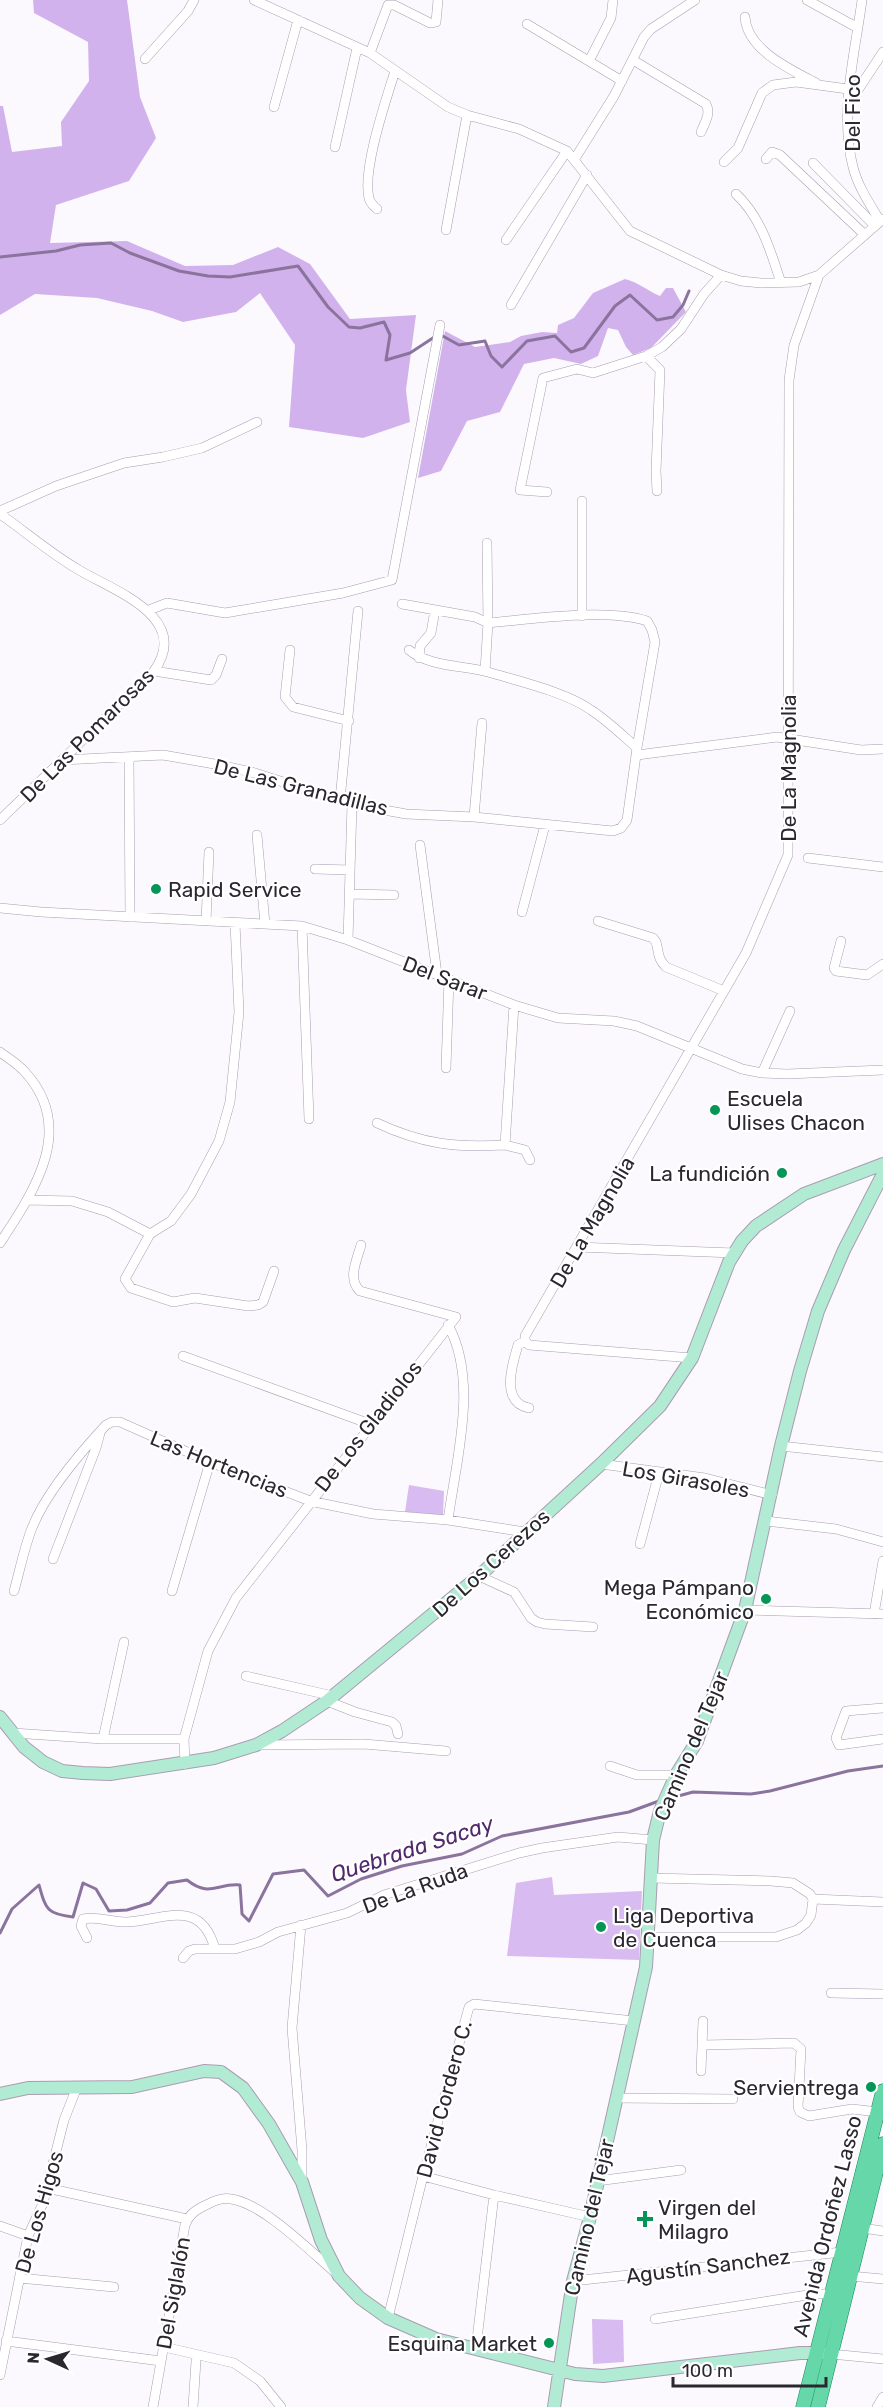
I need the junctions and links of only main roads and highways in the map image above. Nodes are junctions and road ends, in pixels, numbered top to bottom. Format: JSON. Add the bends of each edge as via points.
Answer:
{"nodes":[{"id":1,"x":883,"y":2091,"type":"edge"},
{"id":2,"x":883,"y":2144,"type":"edge"},
{"id":3,"x":824,"y":2353,"type":"junction"},
{"id":4,"x":803,"y":2407,"type":"edge"},
{"id":5,"x":818,"y":2407,"type":"edge"}],
"edges":[{"from":1,"to":3,"type":"main road","name":"Avenida Ordoñez Lasso","via":[[832,2294]]},
{"from":2,"to":3,"type":"main road","name":"Avenida Ordoñez Lasso","via":[[850,2276]]},
{"from":3,"to":4,"type":"main road","name":"Avenida Ordoñez Lasso"},
{"from":3,"to":5,"type":"main road","name":"Avenida Ordoñez Lasso"}]}
